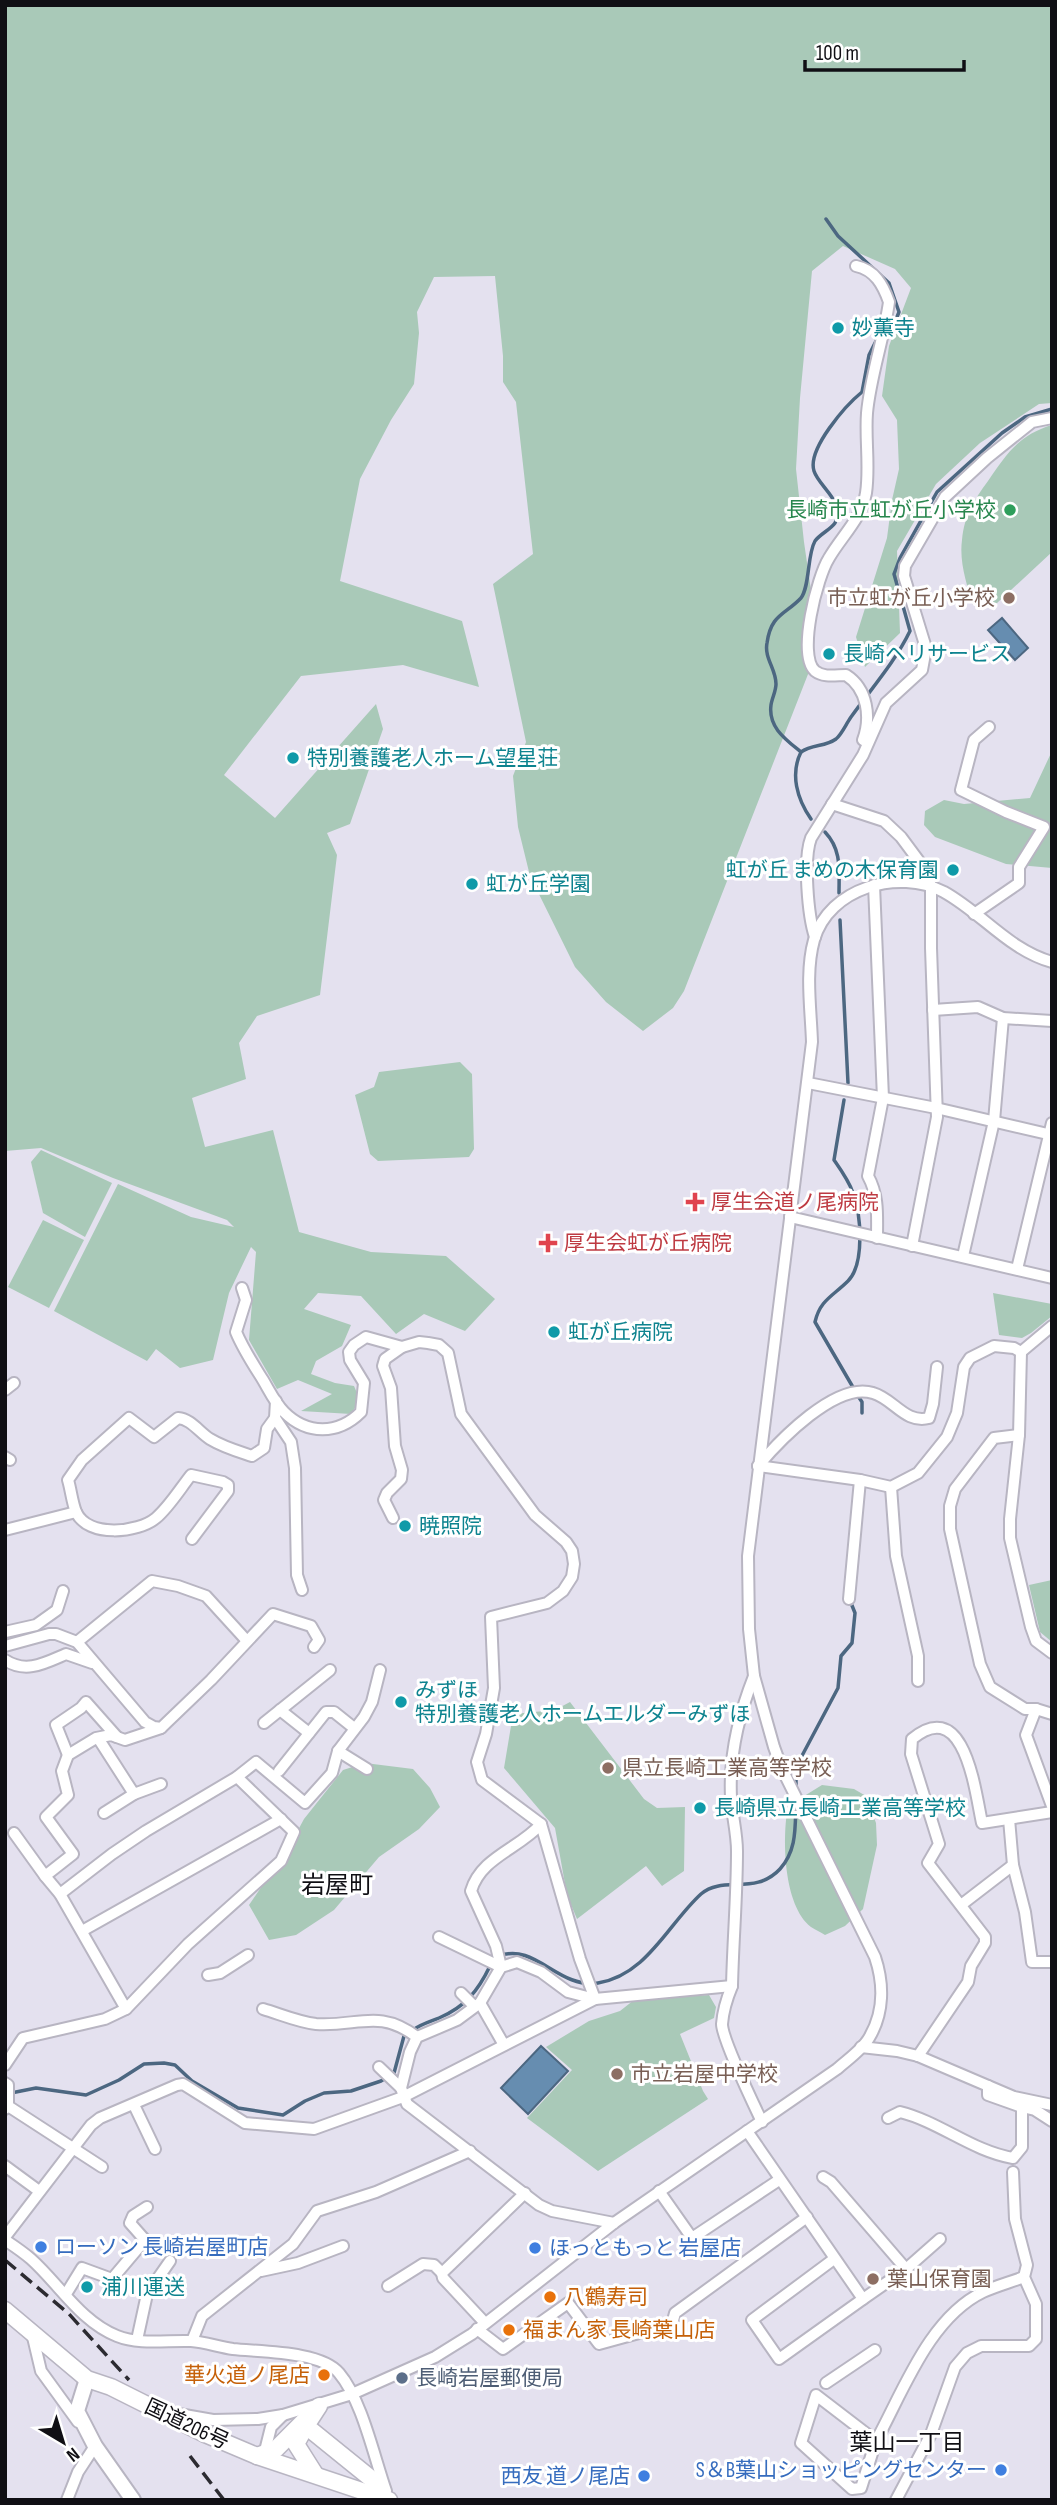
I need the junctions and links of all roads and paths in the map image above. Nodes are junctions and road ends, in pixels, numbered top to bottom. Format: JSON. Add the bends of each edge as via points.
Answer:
{"nodes":[{"id":1,"x":856,"y":266,"type":"dead end"},
{"id":2,"x":1052,"y":418,"type":"edge"},
{"id":3,"x":989,"y":727,"type":"dead end"},
{"id":4,"x":863,"y":755,"type":"junction"},
{"id":5,"x":832,"y":804,"type":"junction"},
{"id":6,"x":874,"y":885,"type":"junction"},
{"id":7,"x":931,"y":887,"type":"junction"},
{"id":8,"x":974,"y":914,"type":"junction"},
{"id":9,"x":815,"y":937,"type":"junction"},
{"id":10,"x":1052,"y":962,"type":"edge"},
{"id":11,"x":933,"y":1010,"type":"junction"},
{"id":12,"x":1003,"y":1018,"type":"junction"},
{"id":13,"x":1052,"y":1021,"type":"edge"},
{"id":14,"x":808,"y":1083,"type":"junction"},
{"id":15,"x":883,"y":1098,"type":"junction"},
{"id":16,"x":936,"y":1108,"type":"junction"},
{"id":17,"x":994,"y":1121,"type":"junction"},
{"id":18,"x":1052,"y":1123,"type":"edge"},
{"id":19,"x":1050,"y":1135,"type":"edge"},
{"id":20,"x":790,"y":1217,"type":"junction"},
{"id":21,"x":871,"y":1237,"type":"junction"},
{"id":22,"x":912,"y":1245,"type":"junction"},
{"id":23,"x":963,"y":1256,"type":"junction"},
{"id":24,"x":1017,"y":1269,"type":"junction"},
{"id":25,"x":1052,"y":1278,"type":"edge"},
{"id":26,"x":242,"y":1288,"type":"dead end"},
{"id":27,"x":1052,"y":1326,"type":"edge"},
{"id":28,"x":402,"y":1347,"type":"junction"},
{"id":29,"x":1021,"y":1352,"type":"junction"},
{"id":30,"x":937,"y":1367,"type":"dead end"},
{"id":31,"x":276,"y":1401,"type":"junction"},
{"id":32,"x":275,"y":1418,"type":"junction"},
{"id":33,"x":1019,"y":1435,"type":"junction"},
{"id":34,"x":758,"y":1466,"type":"junction"},
{"id":35,"x":860,"y":1480,"type":"junction"},
{"id":36,"x":891,"y":1488,"type":"junction"},
{"id":37,"x":76,"y":1512,"type":"junction"},
{"id":38,"x":393,"y":1518,"type":"dead end"},
{"id":39,"x":5,"y":1530,"type":"edge"},
{"id":40,"x":191,"y":1539,"type":"dead end"},
{"id":41,"x":302,"y":1590,"type":"dead end"},
{"id":42,"x":63,"y":1591,"type":"dead end"},
{"id":43,"x":849,"y":1599,"type":"dead end"},
{"id":44,"x":5,"y":1632,"type":"edge"},
{"id":45,"x":247,"y":1641,"type":"junction"},
{"id":46,"x":76,"y":1643,"type":"junction"},
{"id":47,"x":5,"y":1646,"type":"edge"},
{"id":48,"x":314,"y":1647,"type":"dead end"},
{"id":49,"x":1052,"y":1653,"type":"edge"},
{"id":50,"x":5,"y":1660,"type":"edge"},
{"id":51,"x":94,"y":1664,"type":"junction"},
{"id":52,"x":330,"y":1670,"type":"dead end"},
{"id":53,"x":380,"y":1670,"type":"dead end"},
{"id":54,"x":754,"y":1676,"type":"junction"},
{"id":55,"x":918,"y":1681,"type":"dead end"},
{"id":56,"x":1036,"y":1709,"type":"junction"},
{"id":57,"x":280,"y":1710,"type":"junction"},
{"id":58,"x":1052,"y":1714,"type":"edge"},
{"id":59,"x":264,"y":1723,"type":"dead end"},
{"id":60,"x":160,"y":1728,"type":"junction"},
{"id":61,"x":354,"y":1728,"type":"junction"},
{"id":62,"x":309,"y":1733,"type":"junction"},
{"id":63,"x":117,"y":1737,"type":"junction"},
{"id":64,"x":98,"y":1738,"type":"junction"},
{"id":65,"x":338,"y":1751,"type":"junction"},
{"id":66,"x":68,"y":1755,"type":"junction"},
{"id":67,"x":366,"y":1769,"type":"dead end"},
{"id":68,"x":279,"y":1771,"type":"dead end"},
{"id":69,"x":237,"y":1777,"type":"junction"},
{"id":70,"x":161,"y":1784,"type":"dead end"},
{"id":71,"x":134,"y":1794,"type":"junction"},
{"id":72,"x":1052,"y":1807,"type":"edge"},
{"id":73,"x":1052,"y":1812,"type":"edge"},
{"id":74,"x":104,"y":1813,"type":"dead end"},
{"id":75,"x":281,"y":1819,"type":"junction"},
{"id":76,"x":1009,"y":1819,"type":"junction"},
{"id":77,"x":541,"y":1824,"type":"junction"},
{"id":78,"x":14,"y":1833,"type":"dead end"},
{"id":79,"x":1013,"y":1865,"type":"junction"},
{"id":80,"x":45,"y":1876,"type":"junction"},
{"id":81,"x":60,"y":1894,"type":"junction"},
{"id":82,"x":961,"y":1905,"type":"junction"},
{"id":83,"x":82,"y":1931,"type":"junction"},
{"id":84,"x":439,"y":1937,"type":"dead end"},
{"id":85,"x":248,"y":1955,"type":"dead end"},
{"id":86,"x":1052,"y":1962,"type":"edge"},
{"id":87,"x":501,"y":1967,"type":"junction"},
{"id":88,"x":208,"y":1975,"type":"dead end"},
{"id":89,"x":732,"y":1986,"type":"junction"},
{"id":90,"x":461,"y":1993,"type":"dead end"},
{"id":91,"x":593,"y":1994,"type":"junction"},
{"id":92,"x":477,"y":2005,"type":"junction"},
{"id":93,"x":126,"y":2009,"type":"junction"},
{"id":94,"x":263,"y":2009,"type":"dead end"},
{"id":95,"x":417,"y":2037,"type":"junction"},
{"id":96,"x":504,"y":2045,"type":"junction"},
{"id":97,"x":861,"y":2048,"type":"junction"},
{"id":98,"x":918,"y":2056,"type":"junction"},
{"id":99,"x":5,"y":2065,"type":"edge"},
{"id":100,"x":379,"y":2067,"type":"dead end"},
{"id":101,"x":988,"y":2085,"type":"junction"},
{"id":102,"x":402,"y":2092,"type":"junction"},
{"id":103,"x":6,"y":2097,"type":"edge"},
{"id":104,"x":134,"y":2105,"type":"junction"},
{"id":105,"x":1052,"y":2105,"type":"edge"},
{"id":106,"x":1022,"y":2106,"type":"junction"},
{"id":107,"x":888,"y":2118,"type":"dead end"},
{"id":108,"x":1052,"y":2120,"type":"edge"},
{"id":109,"x":762,"y":2122,"type":"junction"},
{"id":110,"x":747,"y":2131,"type":"junction"},
{"id":111,"x":73,"y":2147,"type":"junction"},
{"id":112,"x":155,"y":2150,"type":"dead end"},
{"id":113,"x":470,"y":2151,"type":"junction"},
{"id":114,"x":5,"y":2166,"type":"edge"},
{"id":115,"x":102,"y":2167,"type":"dead end"},
{"id":116,"x":1013,"y":2172,"type":"dead end"},
{"id":117,"x":823,"y":2177,"type":"dead end"},
{"id":118,"x":779,"y":2180,"type":"junction"},
{"id":119,"x":659,"y":2190,"type":"junction"},
{"id":120,"x":39,"y":2191,"type":"junction"},
{"id":121,"x":525,"y":2193,"type":"junction"},
{"id":122,"x":147,"y":2207,"type":"dead end"},
{"id":123,"x":807,"y":2217,"type":"junction"},
{"id":124,"x":614,"y":2223,"type":"junction"},
{"id":125,"x":5,"y":2238,"type":"edge"},
{"id":126,"x":940,"y":2239,"type":"dead end"},
{"id":127,"x":343,"y":2246,"type":"dead end"},
{"id":128,"x":834,"y":2259,"type":"junction"},
{"id":129,"x":170,"y":2261,"type":"dead end"},
{"id":130,"x":905,"y":2269,"type":"junction"},
{"id":131,"x":261,"y":2271,"type":"junction"},
{"id":132,"x":442,"y":2273,"type":"junction"},
{"id":133,"x":1024,"y":2277,"type":"junction"},
{"id":134,"x":388,"y":2286,"type":"dead end"},
{"id":135,"x":66,"y":2294,"type":"junction"},
{"id":136,"x":863,"y":2299,"type":"junction"},
{"id":137,"x":7,"y":2314,"type":"edge"},
{"id":138,"x":481,"y":2326,"type":"junction"},
{"id":139,"x":32,"y":2333,"type":"junction"},
{"id":140,"x":137,"y":2340,"type":"junction"},
{"id":141,"x":192,"y":2342,"type":"junction"},
{"id":142,"x":875,"y":2350,"type":"dead end"},
{"id":143,"x":87,"y":2379,"type":"junction"},
{"id":144,"x":826,"y":2383,"type":"dead end"},
{"id":145,"x":116,"y":2390,"type":"junction"},
{"id":146,"x":352,"y":2395,"type":"junction"},
{"id":147,"x":319,"y":2406,"type":"junction"},
{"id":148,"x":283,"y":2415,"type":"junction"},
{"id":149,"x":306,"y":2426,"type":"junction"},
{"id":150,"x":876,"y":2441,"type":"junction"},
{"id":151,"x":95,"y":2446,"type":"junction"},
{"id":152,"x":266,"y":2457,"type":"junction"},
{"id":153,"x":315,"y":2474,"type":"junction"},
{"id":154,"x":387,"y":2499,"type":"edge"},
{"id":155,"x":67,"y":2500,"type":"edge"},
{"id":156,"x":133,"y":2500,"type":"edge"},
{"id":157,"x":896,"y":2500,"type":"edge"}],
"edges":[{"from":1,"to":4,"type":"street","via":[[874,275],[889,302],[867,411],[866,496],[828,559],[817,587],[809,628],[809,661],[814,670],[829,676],[846,675],[860,691],[869,712],[859,748]]},
{"from":2,"to":4,"type":"street","via":[[1032,422],[945,497],[910,558],[904,576],[925,658],[922,670],[886,703]]},
{"from":3,"to":8,"type":"street","via":[[974,740],[961,790],[1044,827],[1019,867],[1019,883]]},
{"from":4,"to":5,"type":"street"},
{"from":5,"to":7,"type":"street","via":[[884,821],[927,873]]},
{"from":5,"to":9,"type":"street","via":[[807,848]]},
{"from":6,"to":7,"type":"street","via":[[901,881]]},
{"from":6,"to":9,"type":"street","via":[[847,897],[825,918]]},
{"from":6,"to":15,"type":"street"},
{"from":7,"to":8,"type":"street"},
{"from":7,"to":11,"type":"street"},
{"from":8,"to":10,"type":"street","via":[[1020,948]]},
{"from":9,"to":14,"type":"street"},
{"from":11,"to":12,"type":"street","via":[[978,1007]]},
{"from":11,"to":16,"type":"street"},
{"from":12,"to":13,"type":"street"},
{"from":12,"to":17,"type":"street"},
{"from":14,"to":15,"type":"street"},
{"from":14,"to":20,"type":"street"},
{"from":15,"to":16,"type":"street"},
{"from":15,"to":21,"type":"street","via":[[868,1177],[877,1203]]},
{"from":16,"to":17,"type":"street"},
{"from":16,"to":22,"type":"street"},
{"from":17,"to":19,"type":"street"},
{"from":17,"to":23,"type":"street"},
{"from":18,"to":19,"type":"street"},
{"from":19,"to":24,"type":"street"},
{"from":20,"to":21,"type":"street"},
{"from":20,"to":34,"type":"street"},
{"from":21,"to":22,"type":"street"},
{"from":22,"to":23,"type":"street"},
{"from":23,"to":24,"type":"street"},
{"from":24,"to":25,"type":"street"},
{"from":26,"to":31,"type":"street","via":[[246,1300],[236,1332]]},
{"from":27,"to":29,"type":"street"},
{"from":28,"to":31,"type":"street","via":[[366,1337],[349,1352],[364,1383],[361,1412],[353,1421],[332,1430],[302,1427]]},
{"from":28,"to":38,"type":"street","via":[[385,1359],[383,1366],[391,1388],[402,1469],[401,1479],[384,1500]]},
{"from":28,"to":77,"type":"street","via":[[419,1342],[439,1345],[448,1353],[461,1414],[535,1515],[572,1551],[572,1577],[563,1591],[547,1603],[491,1617],[494,1688],[477,1762],[482,1780]]},
{"from":29,"to":33,"type":"street"},
{"from":29,"to":36,"type":"street","via":[[994,1346],[971,1359],[964,1367],[957,1413],[947,1437],[918,1473]]},
{"from":30,"to":34,"type":"street","via":[[929,1418],[912,1419],[872,1392],[849,1394],[801,1421]]},
{"from":31,"to":32,"type":"street"},
{"from":32,"to":37,"type":"street","via":[[267,1429],[264,1448],[252,1456],[208,1438],[185,1418],[178,1418],[154,1437],[128,1418],[82,1460],[68,1480]]},
{"from":32,"to":41,"type":"street","via":[[291,1442],[297,1575]]},
{"from":33,"to":49,"type":"street","via":[[1010,1538],[1036,1641]]},
{"from":33,"to":56,"type":"street","via":[[994,1438],[955,1489],[950,1529],[980,1664],[990,1687],[1025,1709]]},
{"from":34,"to":35,"type":"street"},
{"from":34,"to":54,"type":"street","via":[[748,1556]]},
{"from":35,"to":36,"type":"street"},
{"from":35,"to":43,"type":"street"},
{"from":36,"to":55,"type":"street","via":[[896,1556],[918,1656]]},
{"from":37,"to":39,"type":"street"},
{"from":37,"to":40,"type":"street","via":[[99,1530],[122,1530],[154,1520],[191,1475],[228,1485]]},
{"from":42,"to":44,"type":"street","via":[[57,1610],[36,1625]]},
{"from":45,"to":46,"type":"street","via":[[206,1595],[152,1581]]},
{"from":45,"to":48,"type":"street","via":[[273,1614],[311,1626],[319,1640]]},
{"from":45,"to":60,"type":"street"},
{"from":46,"to":47,"type":"street","via":[[49,1634]]},
{"from":46,"to":51,"type":"street"},
{"from":50,"to":51,"type":"street","via":[[29,1668],[66,1654]]},
{"from":51,"to":60,"type":"street","via":[[145,1722]]},
{"from":52,"to":57,"type":"street"},
{"from":53,"to":61,"type":"street","via":[[372,1702]]},
{"from":54,"to":89,"type":"street","via":[[736,1735],[732,1774],[737,1848]]},
{"from":54,"to":97,"type":"street","via":[[790,1785],[882,1977],[875,2025]]},
{"from":56,"to":58,"type":"street"},
{"from":56,"to":72,"type":"street","via":[[1026,1735]]},
{"from":57,"to":59,"type":"street"},
{"from":57,"to":62,"type":"street"},
{"from":60,"to":63,"type":"street","via":[[125,1740]]},
{"from":61,"to":62,"type":"street","via":[[334,1712],[326,1712]]},
{"from":61,"to":65,"type":"street"},
{"from":62,"to":68,"type":"street"},
{"from":63,"to":64,"type":"street"},
{"from":63,"to":66,"type":"street","via":[[86,1702],[57,1725]]},
{"from":64,"to":66,"type":"street"},
{"from":64,"to":71,"type":"street"},
{"from":65,"to":67,"type":"street"},
{"from":65,"to":69,"type":"street","via":[[332,1773],[305,1803],[256,1762]]},
{"from":66,"to":80,"type":"street","via":[[62,1771],[68,1795],[46,1817],[73,1854]]},
{"from":69,"to":75,"type":"street"},
{"from":69,"to":81,"type":"street","via":[[135,1839]]},
{"from":70,"to":71,"type":"street"},
{"from":71,"to":74,"type":"street"},
{"from":73,"to":76,"type":"street"},
{"from":75,"to":83,"type":"street"},
{"from":75,"to":93,"type":"street","via":[[294,1832],[281,1861],[188,1944]]},
{"from":76,"to":79,"type":"street"},
{"from":76,"to":82,"type":"street","via":[[982,1823],[968,1762],[956,1737],[926,1727],[912,1739],[911,1754],[939,1844],[928,1864]]},
{"from":77,"to":87,"type":"street","via":[[480,1872],[471,1891]]},
{"from":77,"to":91,"type":"street"},
{"from":78,"to":80,"type":"street"},
{"from":79,"to":82,"type":"street"},
{"from":79,"to":86,"type":"street","via":[[1031,1962]]},
{"from":80,"to":81,"type":"street"},
{"from":81,"to":83,"type":"street"},
{"from":82,"to":98,"type":"street","via":[[985,1943],[971,1966],[968,1982]]},
{"from":83,"to":93,"type":"street"},
{"from":84,"to":87,"type":"street"},
{"from":85,"to":88,"type":"street","via":[[220,1973]]},
{"from":87,"to":91,"type":"street","via":[[517,1962],[541,1972],[568,1992]]},
{"from":87,"to":92,"type":"street"},
{"from":89,"to":91,"type":"street"},
{"from":89,"to":109,"type":"street","via":[[722,2026]]},
{"from":90,"to":92,"type":"street"},
{"from":91,"to":96,"type":"street"},
{"from":92,"to":95,"type":"street","via":[[457,2020]]},
{"from":92,"to":96,"type":"street"},
{"from":93,"to":99,"type":"street","via":[[105,2019],[23,2038]]},
{"from":94,"to":95,"type":"street","via":[[317,2024],[373,2020],[402,2025]]},
{"from":95,"to":102,"type":"street"},
{"from":96,"to":102,"type":"street"},
{"from":97,"to":98,"type":"street"},
{"from":97,"to":109,"type":"street"},
{"from":98,"to":101,"type":"street"},
{"from":100,"to":102,"type":"street"},
{"from":101,"to":105,"type":"street","via":[[1014,2097]]},
{"from":101,"to":106,"type":"street","via":[[988,2095]]},
{"from":102,"to":104,"type":"street","via":[[314,2129],[245,2123],[183,2084]]},
{"from":102,"to":113,"type":"street","via":[[407,2104]]},
{"from":103,"to":111,"type":"street"},
{"from":104,"to":111,"type":"street","via":[[100,2118]]},
{"from":104,"to":112,"type":"street"},
{"from":106,"to":107,"type":"street","via":[[1022,2147],[1013,2158],[975,2146],[915,2115],[900,2112]]},
{"from":106,"to":108,"type":"street"},
{"from":109,"to":110,"type":"street"},
{"from":110,"to":118,"type":"street"},
{"from":110,"to":119,"type":"street"},
{"from":111,"to":115,"type":"street"},
{"from":111,"to":120,"type":"street"},
{"from":113,"to":121,"type":"street"},
{"from":113,"to":131,"type":"street","via":[[376,2192],[317,2211],[293,2244]]},
{"from":114,"to":120,"type":"street"},
{"from":116,"to":133,"type":"street","via":[[1014,2219],[1027,2265]]},
{"from":117,"to":130,"type":"street"},
{"from":118,"to":119,"type":"street","via":[[692,2238]]},
{"from":118,"to":123,"type":"street"},
{"from":119,"to":124,"type":"street"},
{"from":120,"to":125,"type":"street"},
{"from":121,"to":124,"type":"street","via":[[552,2211]]},
{"from":121,"to":132,"type":"street"},
{"from":122,"to":135,"type":"street","via":[[133,2216],[131,2223],[145,2240],[112,2279],[82,2268]]},
{"from":123,"to":128,"type":"street"},
{"from":123,"to":138,"type":"street","via":[[675,2313],[672,2324],[599,2344],[568,2303],[503,2350]]},
{"from":124,"to":138,"type":"street"},
{"from":125,"to":135,"type":"street"},
{"from":126,"to":130,"type":"street"},
{"from":127,"to":131,"type":"street"},
{"from":128,"to":136,"type":"street"},
{"from":128,"to":136,"type":"street","via":[[752,2320],[779,2359]]},
{"from":129,"to":140,"type":"street","via":[[147,2294]]},
{"from":130,"to":136,"type":"street"},
{"from":131,"to":141,"type":"street","via":[[202,2316]]},
{"from":132,"to":134,"type":"street","via":[[434,2265],[423,2264]]},
{"from":132,"to":138,"type":"street"},
{"from":133,"to":150,"type":"street","via":[[982,2293],[953,2315],[925,2348]]},
{"from":133,"to":157,"type":"street","via":[[1036,2304],[1036,2339],[1029,2346],[981,2346],[967,2353],[956,2367],[931,2434]]},
{"from":135,"to":140,"type":"street","via":[[98,2326]]},
{"from":137,"to":139,"type":"highway","name":"国道206号"},
{"from":138,"to":146,"type":"street","via":[[435,2357]]},
{"from":139,"to":143,"type":"highway","name":"国道206号"},
{"from":139,"to":151,"type":"street","via":[[41,2371]]},
{"from":140,"to":141,"type":"street"},
{"from":141,"to":146,"type":"street","via":[[323,2362],[341,2374]]},
{"from":142,"to":144,"type":"street"},
{"from":143,"to":145,"type":"highway","name":"国道206号"},
{"from":143,"to":151,"type":"main road","via":[[77,2411]]},
{"from":145,"to":148,"type":"street","via":[[172,2413],[213,2420]]},
{"from":145,"to":152,"type":"highway","name":"国道206号","via":[[205,2434]]},
{"from":146,"to":147,"type":"street"},
{"from":146,"to":154,"type":"street"},
{"from":147,"to":148,"type":"street"},
{"from":147,"to":149,"type":"highway"},
{"from":147,"to":152,"type":"highway"},
{"from":148,"to":152,"type":"street","via":[[271,2427]]},
{"from":149,"to":153,"type":"highway","via":[[296,2444]]},
{"from":149,"to":154,"type":"highway","via":[[374,2481]]},
{"from":150,"to":150,"type":"street","via":[[862,2488],[852,2490],[801,2443],[816,2395]]},
{"from":151,"to":155,"type":"street"},
{"from":151,"to":156,"type":"main road"},
{"from":152,"to":153,"type":"highway","name":"国道206号"},
{"from":153,"to":154,"type":"highway","name":"国道206号"}]}
